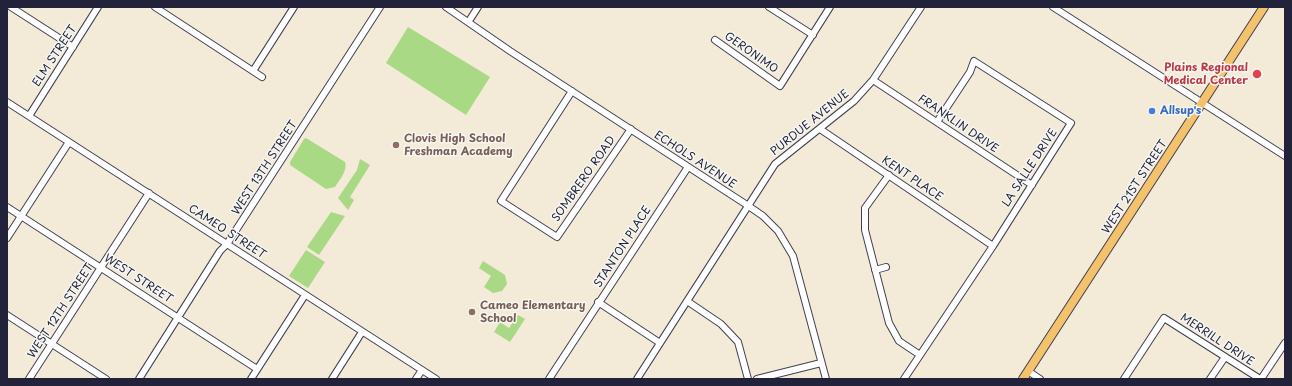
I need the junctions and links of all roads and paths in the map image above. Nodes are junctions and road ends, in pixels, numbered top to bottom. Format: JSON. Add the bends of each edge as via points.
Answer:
{"nodes":[{"id":1,"x":11,"y":7,"type":"edge"},
{"id":2,"x":98,"y":7,"type":"edge"},
{"id":3,"x":155,"y":7,"type":"edge"},
{"id":4,"x":294,"y":7,"type":"edge"},
{"id":5,"x":380,"y":7,"type":"edge"},
{"id":6,"x":446,"y":7,"type":"edge"},
{"id":7,"x":478,"y":7,"type":"edge"},
{"id":8,"x":768,"y":7,"type":"edge"},
{"id":9,"x":830,"y":7,"type":"edge"},
{"id":10,"x":921,"y":7,"type":"edge"},
{"id":11,"x":1053,"y":7,"type":"edge"},
{"id":12,"x":1264,"y":7,"type":"edge"},
{"id":13,"x":469,"y":21,"type":"junction"},
{"id":14,"x":813,"y":35,"type":"junction"},
{"id":15,"x":715,"y":40,"type":"dead end"},
{"id":16,"x":73,"y":47,"type":"junction"},
{"id":17,"x":253,"y":71,"type":"junction"},
{"id":18,"x":262,"y":76,"type":"dead end"},
{"id":19,"x":874,"y":80,"type":"junction"},
{"id":20,"x":572,"y":91,"type":"junction"},
{"id":21,"x":7,"y":102,"type":"edge"},
{"id":22,"x":1203,"y":104,"type":"junction"},
{"id":23,"x":29,"y":116,"type":"junction"},
{"id":24,"x":938,"y":122,"type":"junction"},
{"id":25,"x":820,"y":129,"type":"junction"},
{"id":26,"x":631,"y":130,"type":"junction"},
{"id":27,"x":69,"y":142,"type":"junction"},
{"id":28,"x":1285,"y":156,"type":"edge"},
{"id":29,"x":688,"y":167,"type":"junction"},
{"id":30,"x":889,"y":175,"type":"junction"},
{"id":31,"x":1032,"y":185,"type":"junction"},
{"id":32,"x":149,"y":193,"type":"junction"},
{"id":33,"x":747,"y":205,"type":"junction"},
{"id":34,"x":7,"y":207,"type":"edge"},
{"id":35,"x":21,"y":216,"type":"junction"},
{"id":36,"x":7,"y":238,"type":"edge"},
{"id":37,"x":227,"y":244,"type":"junction"},
{"id":38,"x":994,"y":246,"type":"junction"},
{"id":39,"x":886,"y":267,"type":"dead end"},
{"id":40,"x":101,"y":268,"type":"junction"},
{"id":41,"x":875,"y":270,"type":"junction"},
{"id":42,"x":305,"y":295,"type":"junction"},
{"id":43,"x":687,"y":301,"type":"junction"},
{"id":44,"x":598,"y":302,"type":"junction"},
{"id":45,"x":7,"y":315,"type":"edge"},
{"id":46,"x":177,"y":317,"type":"junction"},
{"id":47,"x":362,"y":332,"type":"junction"},
{"id":48,"x":660,"y":343,"type":"junction"},
{"id":49,"x":1285,"y":343,"type":"edge"},
{"id":50,"x":52,"y":344,"type":"junction"},
{"id":51,"x":920,"y":355,"type":"junction"},
{"id":52,"x":1225,"y":357,"type":"junction"},
{"id":53,"x":820,"y":363,"type":"junction"},
{"id":54,"x":257,"y":369,"type":"junction"},
{"id":55,"x":422,"y":370,"type":"junction"},
{"id":56,"x":1028,"y":371,"type":"junction"},
{"id":57,"x":28,"y":379,"type":"edge"},
{"id":58,"x":106,"y":379,"type":"edge"},
{"id":59,"x":140,"y":379,"type":"edge"},
{"id":60,"x":251,"y":379,"type":"edge"},
{"id":61,"x":332,"y":379,"type":"edge"},
{"id":62,"x":416,"y":379,"type":"edge"},
{"id":63,"x":436,"y":379,"type":"edge"},
{"id":64,"x":549,"y":379,"type":"edge"},
{"id":65,"x":637,"y":379,"type":"edge"},
{"id":66,"x":748,"y":379,"type":"edge"},
{"id":67,"x":757,"y":379,"type":"edge"},
{"id":68,"x":826,"y":379,"type":"edge"},
{"id":69,"x":904,"y":379,"type":"edge"},
{"id":70,"x":1023,"y":379,"type":"edge"},
{"id":71,"x":1040,"y":379,"type":"edge"},
{"id":72,"x":1124,"y":379,"type":"edge"},
{"id":73,"x":1210,"y":379,"type":"edge"},
{"id":74,"x":1261,"y":379,"type":"edge"}],
"edges":[{"from":1,"to":16,"type":"street"},
{"from":2,"to":16,"type":"street","name":"ELM STREET"},
{"from":3,"to":17,"type":"street"},
{"from":4,"to":17,"type":"street"},
{"from":5,"to":37,"type":"street","name":"WEST 13TH STREET"},
{"from":6,"to":13,"type":"street","name":"ECHOLS AVENUE"},
{"from":7,"to":13,"type":"street"},
{"from":8,"to":14,"type":"street"},
{"from":9,"to":14,"type":"street"},
{"from":10,"to":19,"type":"street","name":"PURDUE AVENUE"},
{"from":11,"to":22,"type":"street"},
{"from":12,"to":22,"type":"main road","name":"WEST 21ST STREET"},
{"from":13,"to":20,"type":"street","name":"ECHOLS AVENUE"},
{"from":14,"to":15,"type":"street","name":"GERONIMO","via":[[780,86]]},
{"from":16,"to":23,"type":"street","name":"ELM STREET"},
{"from":17,"to":18,"type":"street"},
{"from":19,"to":24,"type":"street","name":"FRANKLIN DRIVE"},
{"from":19,"to":25,"type":"street","name":"PURDUE AVENUE","via":[[854,101]]},
{"from":20,"to":26,"type":"street","name":"ECHOLS AVENUE"},
{"from":20,"to":26,"type":"street","name":"SOMBRERO ROAD","via":[[501,201],[557,237]]},
{"from":21,"to":23,"type":"street","name":"CAMEO STREET"},
{"from":22,"to":28,"type":"street"},
{"from":22,"to":56,"type":"main road","name":"WEST 21ST STREET"},
{"from":23,"to":27,"type":"street","name":"CAMEO STREET"},
{"from":24,"to":31,"type":"street","name":"FRANKLIN DRIVE"},
{"from":24,"to":31,"type":"street","name":"LA SALLE DRIVE","via":[[970,72],[974,61],[1071,123]]},
{"from":25,"to":30,"type":"street","name":"KENT PLACE"},
{"from":25,"to":33,"type":"street","name":"PURDUE AVENUE","via":[[775,164]]},
{"from":26,"to":29,"type":"street","name":"ECHOLS AVENUE"},
{"from":27,"to":32,"type":"street","name":"CAMEO STREET"},
{"from":27,"to":35,"type":"street"},
{"from":29,"to":33,"type":"street","name":"ECHOLS AVENUE"},
{"from":29,"to":44,"type":"street","name":"STANTON PLACE"},
{"from":30,"to":38,"type":"street","name":"KENT PLACE"},
{"from":30,"to":41,"type":"street","via":[[865,208],[866,230]]},
{"from":31,"to":38,"type":"street","name":"LA SALLE DRIVE"},
{"from":32,"to":37,"type":"street","name":"CAMEO STREET"},
{"from":32,"to":40,"type":"street","name":"WEST 12TH STREET"},
{"from":33,"to":43,"type":"street","name":"PURDUE AVENUE"},
{"from":33,"to":53,"type":"street","name":"ECHOLS AVENUE","via":[[778,231],[793,256]]},
{"from":34,"to":35,"type":"street","name":"WEST STREET"},
{"from":35,"to":36,"type":"street"},
{"from":35,"to":40,"type":"street","name":"WEST STREET"},
{"from":37,"to":42,"type":"street","name":"CAMEO STREET"},
{"from":37,"to":46,"type":"street","name":"WEST 13TH STREET"},
{"from":38,"to":51,"type":"street","name":"LA SALLE DRIVE"},
{"from":39,"to":41,"type":"street"},
{"from":40,"to":46,"type":"street","name":"WEST STREET"},
{"from":40,"to":50,"type":"street","name":"WEST 12TH STREET"},
{"from":41,"to":51,"type":"street","via":[[889,323],[899,341]]},
{"from":42,"to":47,"type":"street","name":"CAMEO STREET"},
{"from":42,"to":54,"type":"street"},
{"from":43,"to":48,"type":"street","name":"PURDUE AVENUE"},
{"from":43,"to":66,"type":"street","via":[[721,324],[738,342]]},
{"from":44,"to":48,"type":"street"},
{"from":44,"to":64,"type":"street","name":"STANTON PLACE"},
{"from":45,"to":50,"type":"street"},
{"from":46,"to":54,"type":"street","name":"WEST STREET"},
{"from":46,"to":59,"type":"street","name":"WEST 13TH STREET"},
{"from":47,"to":55,"type":"street","name":"CAMEO STREET"},
{"from":47,"to":61,"type":"street"},
{"from":48,"to":65,"type":"street","name":"PURDUE AVENUE"},
{"from":49,"to":74,"type":"street"},
{"from":50,"to":57,"type":"street","name":"WEST 12TH STREET"},
{"from":50,"to":58,"type":"street"},
{"from":51,"to":69,"type":"street","name":"LA SALLE DRIVE"},
{"from":52,"to":72,"type":"street","name":"MERRILL DRIVE","via":[[1164,318]]},
{"from":52,"to":73,"type":"street"},
{"from":52,"to":74,"type":"street","name":"MERRILL DRIVE"},
{"from":53,"to":67,"type":"street"},
{"from":53,"to":68,"type":"street","name":"ECHOLS AVENUE"},
{"from":54,"to":60,"type":"street"},
{"from":55,"to":62,"type":"street"},
{"from":55,"to":63,"type":"street","name":"CAMEO STREET"},
{"from":56,"to":70,"type":"main road","name":"WEST 21ST STREET"},
{"from":56,"to":71,"type":"street"}]}
